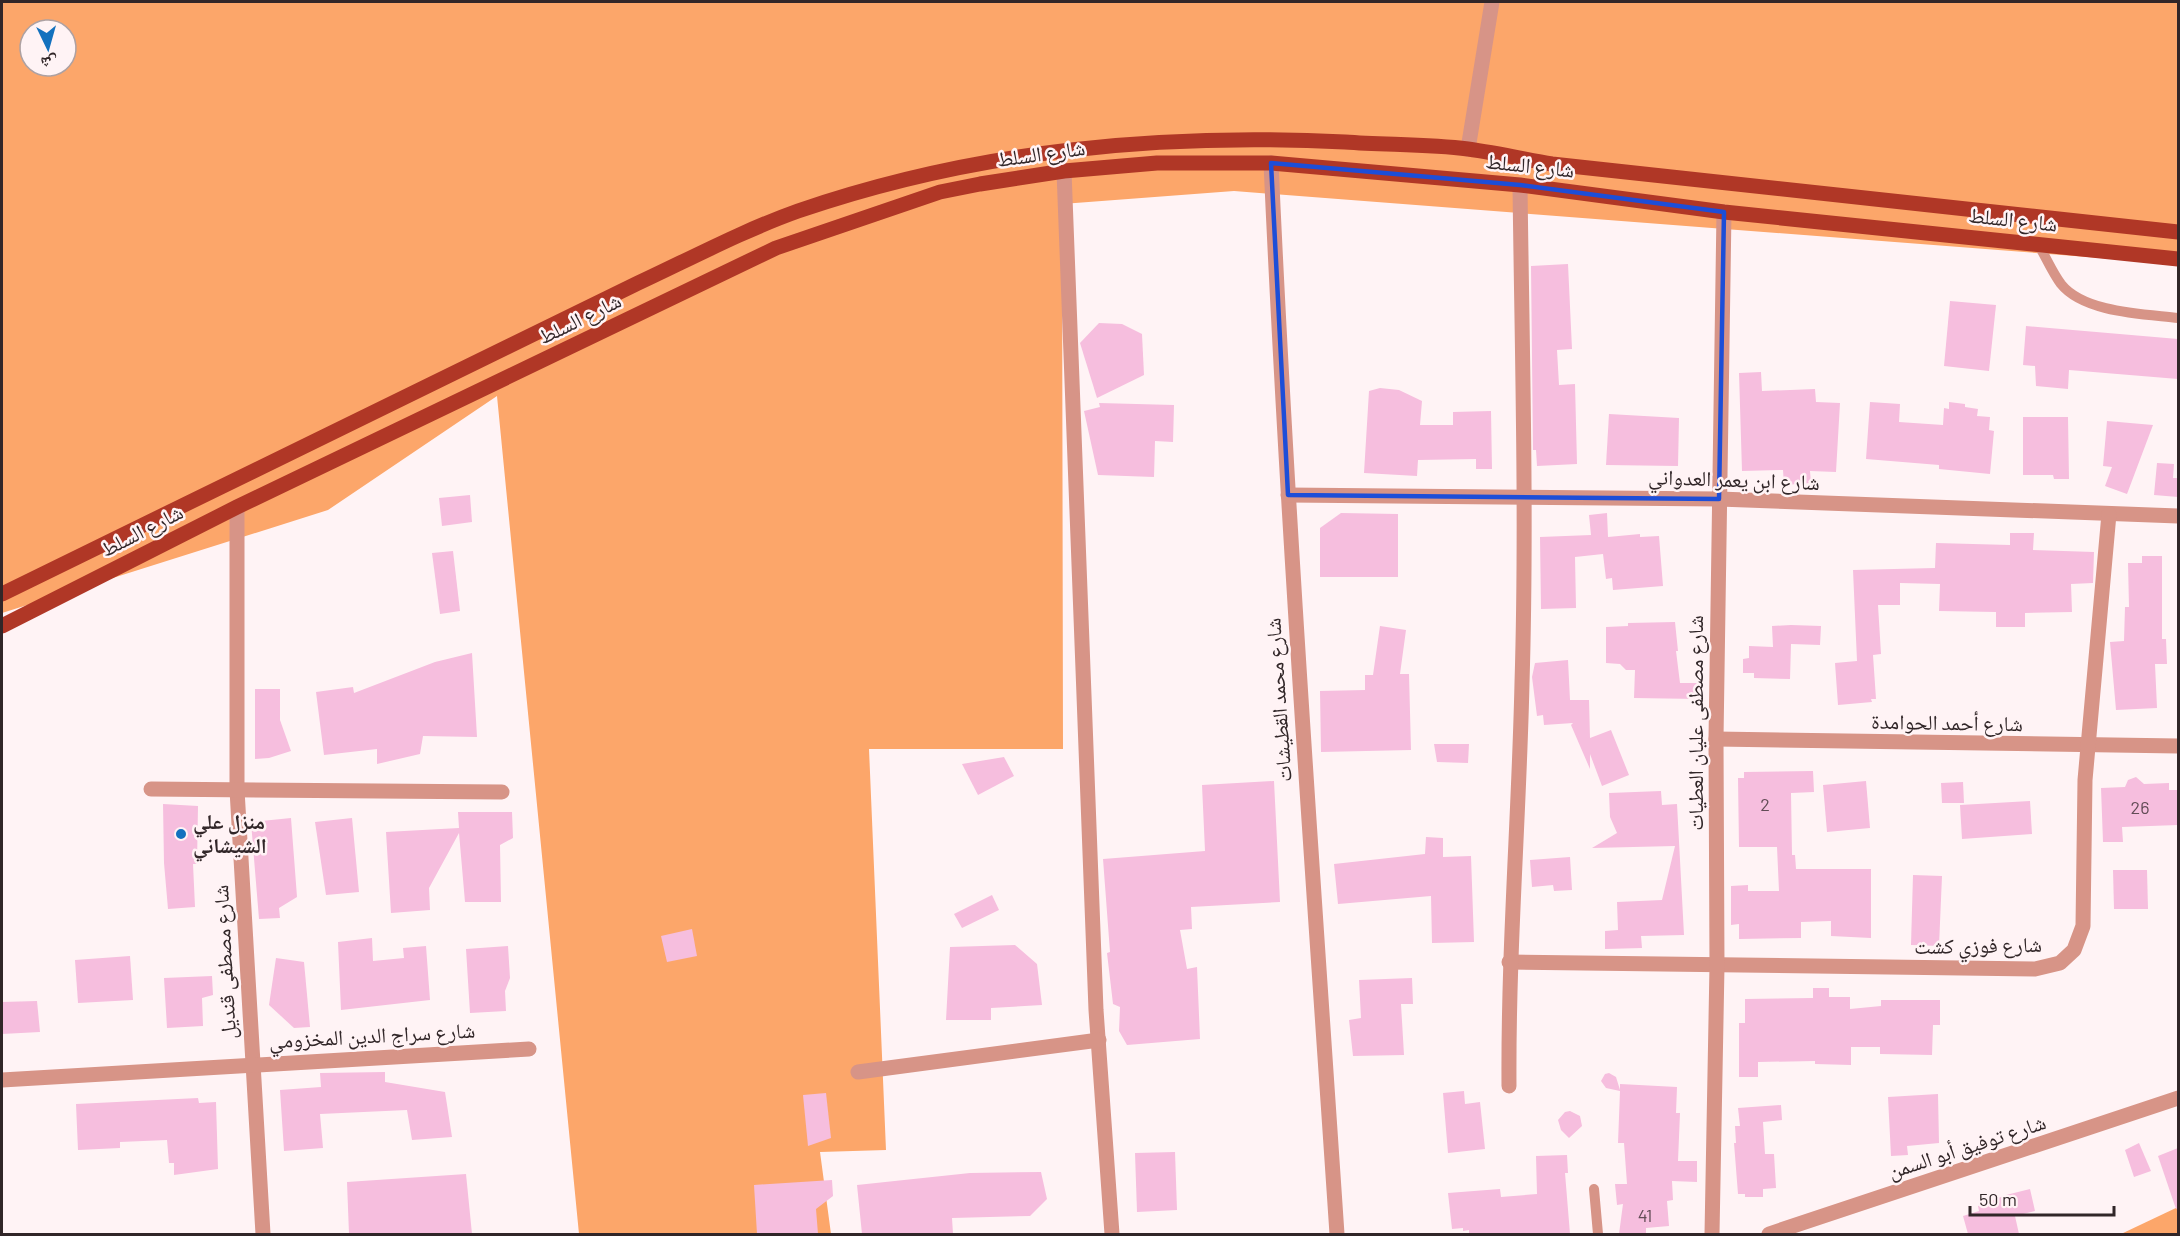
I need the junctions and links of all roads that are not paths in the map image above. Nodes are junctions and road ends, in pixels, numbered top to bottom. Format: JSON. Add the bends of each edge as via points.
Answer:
{"nodes":[{"id":1,"x":1492,"y":2,"type":"edge"},
{"id":2,"x":1468,"y":149,"type":"junction"},
{"id":3,"x":1271,"y":163,"type":"junction"},
{"id":4,"x":1064,"y":171,"type":"junction"},
{"id":5,"x":1520,"y":185,"type":"junction"},
{"id":6,"x":1724,"y":212,"type":"junction"},
{"id":7,"x":2178,"y":232,"type":"edge"},
{"id":8,"x":2038,"y":244,"type":"junction"},
{"id":9,"x":2178,"y":259,"type":"edge"},
{"id":10,"x":2178,"y":318,"type":"edge"},
{"id":11,"x":1288,"y":495,"type":"junction"},
{"id":12,"x":1523,"y":496,"type":"junction"},
{"id":13,"x":1719,"y":499,"type":"junction"},
{"id":14,"x":237,"y":507,"type":"junction"},
{"id":15,"x":2109,"y":514,"type":"junction"},
{"id":16,"x":2178,"y":516,"type":"edge"},
{"id":17,"x":2,"y":594,"type":"edge"},
{"id":18,"x":2,"y":626,"type":"edge"},
{"id":19,"x":1716,"y":739,"type":"junction"},
{"id":20,"x":2088,"y":746,"type":"junction"},
{"id":21,"x":2178,"y":746,"type":"edge"},
{"id":22,"x":151,"y":789,"type":"dead end"},
{"id":23,"x":237,"y":790,"type":"junction"},
{"id":24,"x":502,"y":792,"type":"dead end"},
{"id":25,"x":1509,"y":962,"type":"junction"},
{"id":26,"x":1717,"y":966,"type":"junction"},
{"id":27,"x":1099,"y":1040,"type":"junction"},
{"id":28,"x":530,"y":1048,"type":"dead end"},
{"id":29,"x":252,"y":1064,"type":"junction"},
{"id":30,"x":858,"y":1072,"type":"dead end"},
{"id":31,"x":2,"y":1080,"type":"edge"},
{"id":32,"x":1509,"y":1086,"type":"dead end"},
{"id":33,"x":2178,"y":1098,"type":"edge"},
{"id":34,"x":1594,"y":1189,"type":"dead end"},
{"id":35,"x":263,"y":1234,"type":"edge"},
{"id":36,"x":1112,"y":1234,"type":"edge"},
{"id":37,"x":1337,"y":1234,"type":"edge"},
{"id":38,"x":1598,"y":1234,"type":"edge"},
{"id":39,"x":1712,"y":1234,"type":"edge"},
{"id":40,"x":1769,"y":1234,"type":"edge"}],
"edges":[{"from":1,"to":2,"type":"street"},
{"from":2,"to":7,"type":"main road","name":"شارع السلط","via":[[1552,164]]},
{"from":2,"to":17,"type":"main road","name":"شارع السلط","via":[[1263,138],[1135,142],[993,159],[867,189],[796,212],[645,280]]},
{"from":3,"to":4,"type":"main road","name":"شارع السلط","via":[[1179,161]]},
{"from":3,"to":5,"type":"main road","name":"شارع السلط"},
{"from":3,"to":11,"type":"street","name":"شارع محمد القطيشات"},
{"from":4,"to":14,"type":"main road","name":"شارع السلط","via":[[940,192],[776,248]]},
{"from":4,"to":27,"type":"street"},
{"from":5,"to":6,"type":"main road","name":"شارع السلط"},
{"from":5,"to":12,"type":"street"},
{"from":6,"to":8,"type":"main road","name":"شارع السلط"},
{"from":6,"to":13,"type":"street","name":"شارع مصطفى عليان العطيات"},
{"from":8,"to":9,"type":"main road","name":"شارع السلط"},
{"from":8,"to":10,"type":"lane","via":[[2062,285],[2086,301],[2105,309]]},
{"from":11,"to":12,"type":"street","name":"شارع ابن يعمر العدواني"},
{"from":11,"to":37,"type":"street","name":"شارع محمد القطيشات"},
{"from":12,"to":13,"type":"street","name":"شارع ابن يعمر العدواني"},
{"from":12,"to":25,"type":"street","via":[[1522,683]]},
{"from":13,"to":15,"type":"street","name":"شارع ابن يعمر العدواني"},
{"from":13,"to":19,"type":"street","name":"شارع مصطفى عليان العطيات"},
{"from":14,"to":18,"type":"main road","name":"شارع السلط"},
{"from":14,"to":23,"type":"street","name":"شارع مصطفى قنديل"},
{"from":15,"to":16,"type":"street","name":"شارع ابن يعمر العدواني"},
{"from":15,"to":20,"type":"street","name":"شارع فوزي كشت"},
{"from":19,"to":20,"type":"street","name":"شارع أحمد الحوامدة"},
{"from":19,"to":26,"type":"street","name":"شارع مصطفى عليان العطيات"},
{"from":20,"to":21,"type":"street","name":"شارع أحمد الحوامدة"},
{"from":20,"to":26,"type":"street","name":"شارع فوزي كشت","via":[[2083,926],[2074,950],[2060,963],[2036,969]]},
{"from":22,"to":23,"type":"street"},
{"from":23,"to":24,"type":"street"},
{"from":23,"to":29,"type":"street","name":"شارع مصطفى قنديل"},
{"from":25,"to":26,"type":"street","name":"شارع فوزي كشت"},
{"from":25,"to":32,"type":"street"},
{"from":26,"to":39,"type":"street","name":"شارع مصطفى عليان العطيات"},
{"from":27,"to":30,"type":"street"},
{"from":27,"to":36,"type":"street"},
{"from":28,"to":29,"type":"street","name":"شارع سراج الدين المخزومي"},
{"from":29,"to":31,"type":"street","name":"شارع سراج الدين المخزومي"},
{"from":29,"to":35,"type":"street","name":"شارع مصطفى قنديل"},
{"from":33,"to":40,"type":"street","name":"شارع توفيق أبو السمن"},
{"from":34,"to":38,"type":"lane"}]}
